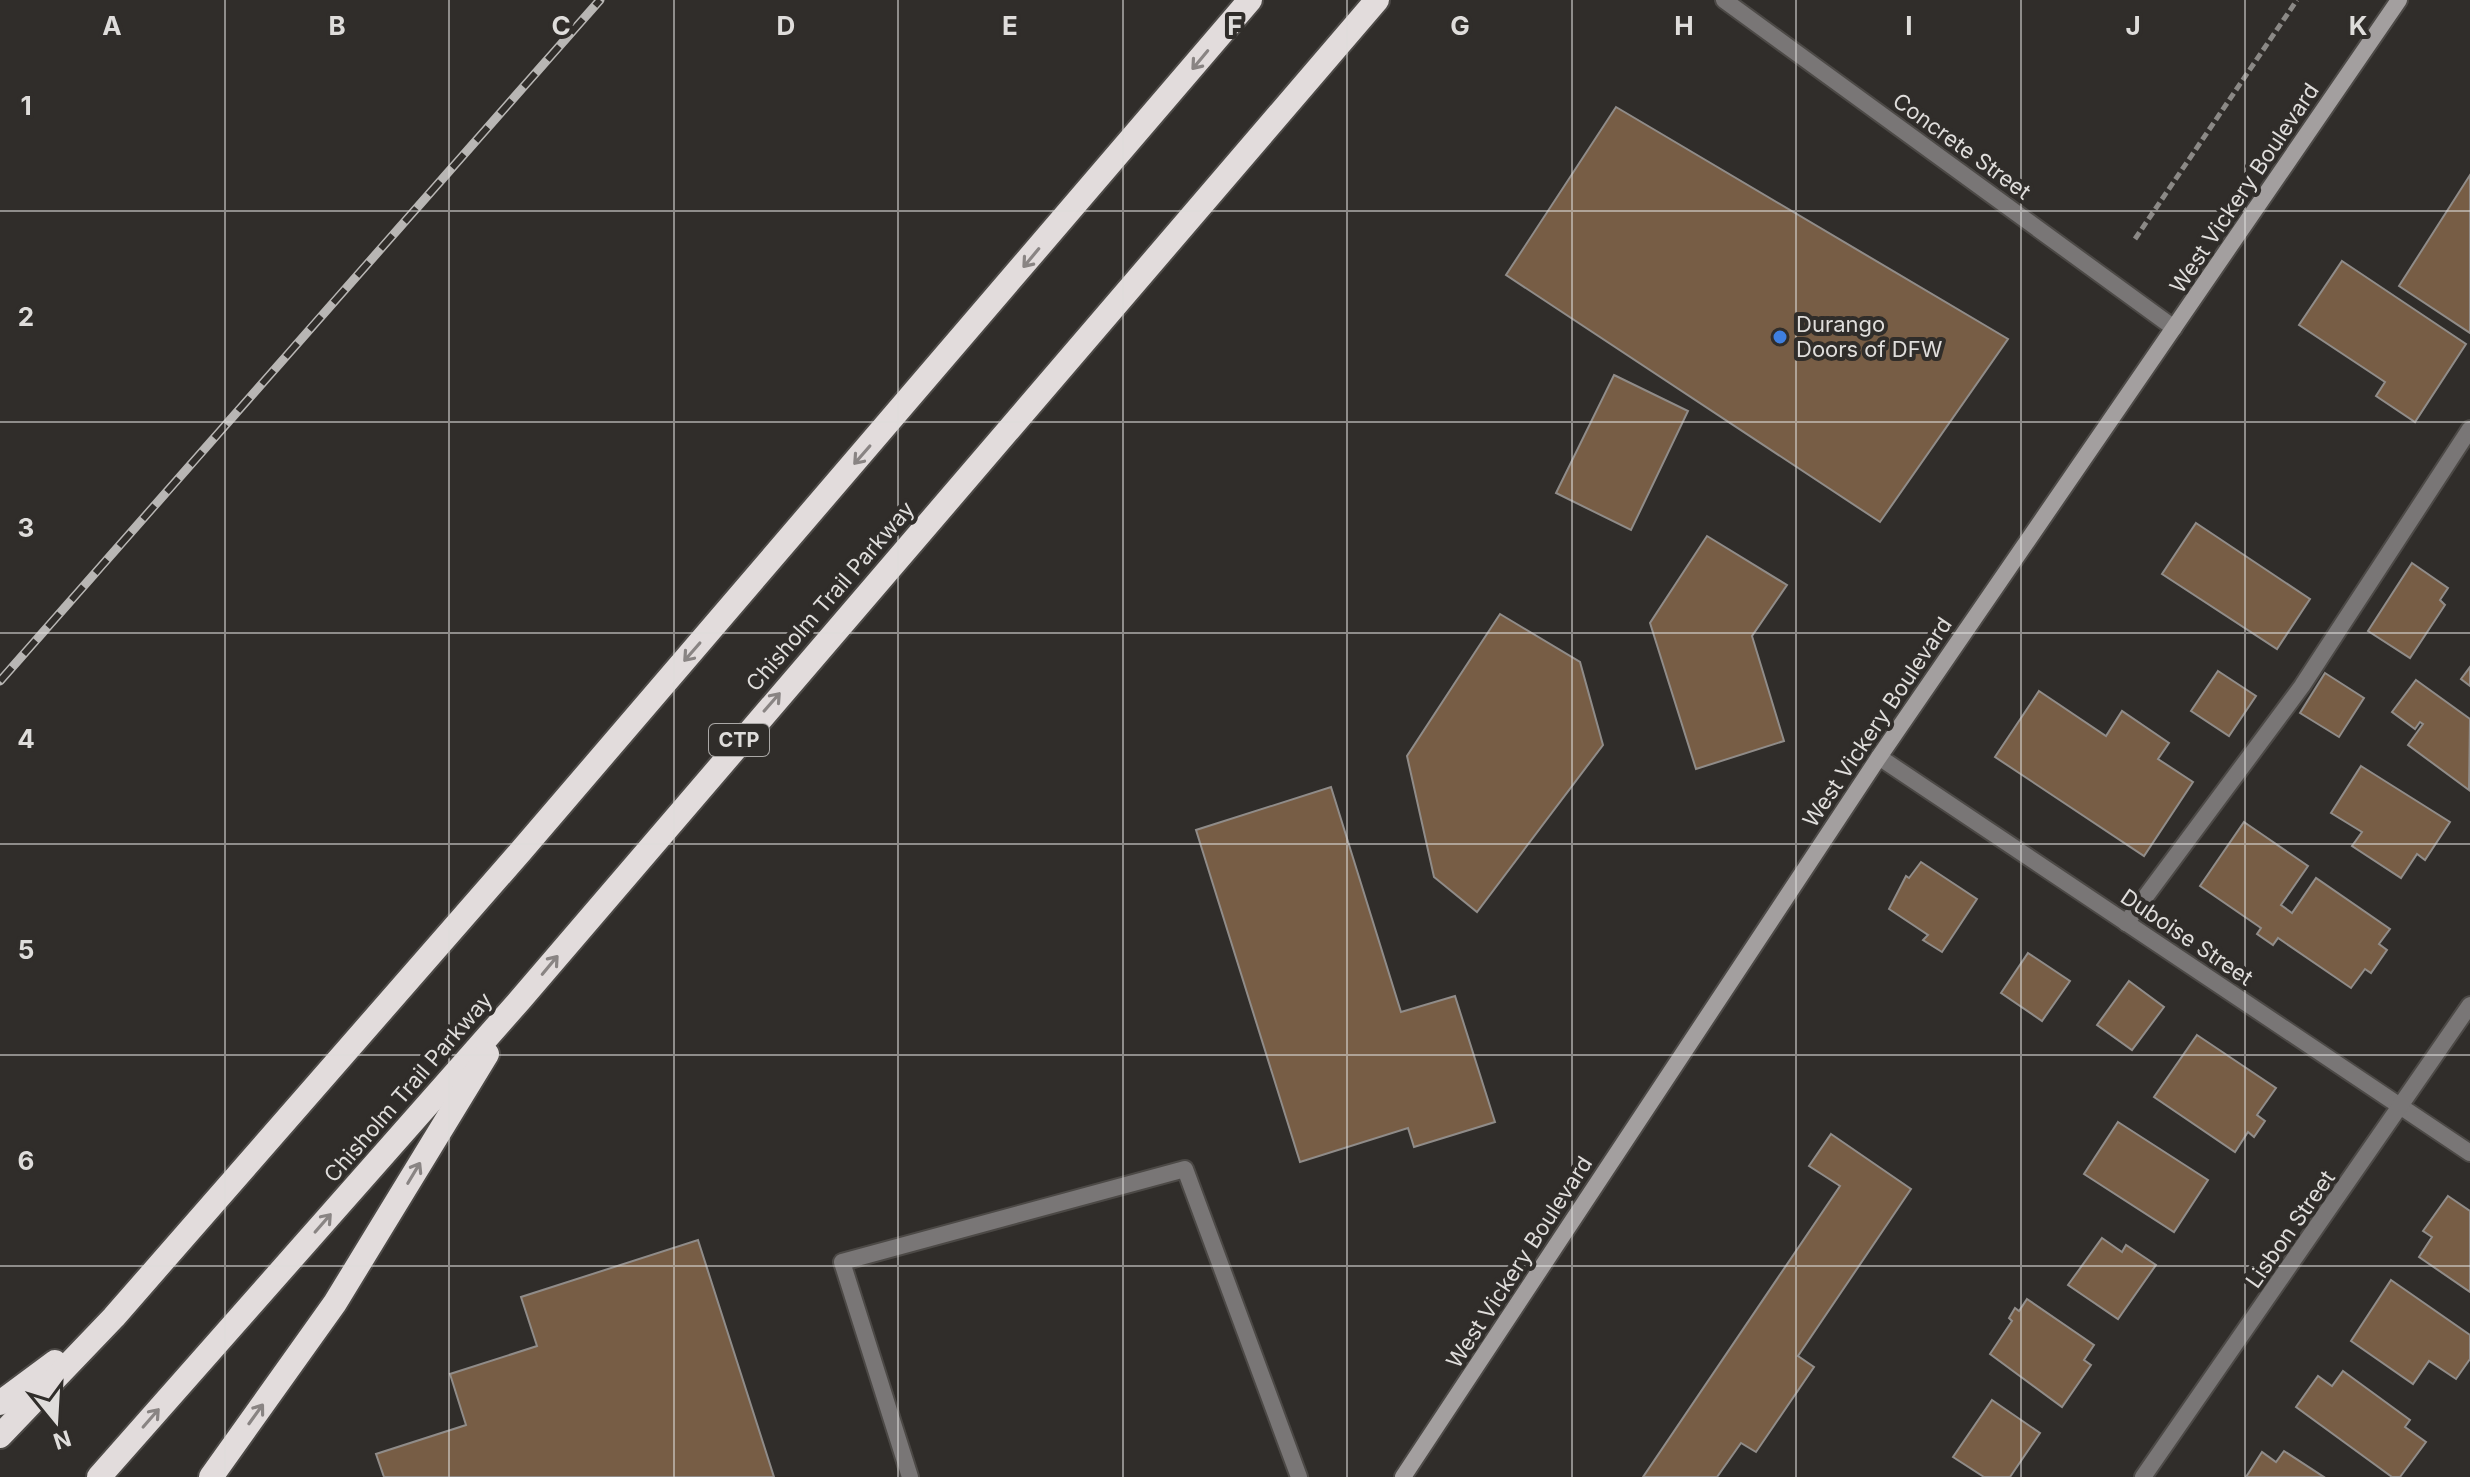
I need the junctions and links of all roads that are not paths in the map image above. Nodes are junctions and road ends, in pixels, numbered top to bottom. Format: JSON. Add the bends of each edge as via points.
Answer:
{"nodes":[{"id":1,"x":1250,"y":0,"type":"edge"},
{"id":2,"x":1377,"y":0,"type":"edge"},
{"id":3,"x":1724,"y":0,"type":"edge"},
{"id":4,"x":2399,"y":0,"type":"edge"},
{"id":5,"x":2174,"y":328,"type":"junction"},
{"id":6,"x":2470,"y":429,"type":"edge"},
{"id":7,"x":1879,"y":757,"type":"junction"},
{"id":8,"x":2126,"y":923,"type":"junction"},
{"id":9,"x":520,"y":1000,"type":"junction"},
{"id":10,"x":2470,"y":1005,"type":"edge"},
{"id":11,"x":2402,"y":1107,"type":"junction"},
{"id":12,"x":2470,"y":1153,"type":"edge"},
{"id":13,"x":114,"y":1317,"type":"junction"},
{"id":14,"x":0,"y":1403,"type":"edge"},
{"id":15,"x":0,"y":1436,"type":"edge"},
{"id":16,"x":99,"y":1477,"type":"edge"},
{"id":17,"x":211,"y":1477,"type":"edge"},
{"id":18,"x":910,"y":1477,"type":"edge"},
{"id":19,"x":1299,"y":1477,"type":"edge"},
{"id":20,"x":1403,"y":1477,"type":"edge"},
{"id":21,"x":2143,"y":1477,"type":"edge"}],
"edges":[{"from":1,"to":13,"type":"highway","one_way":true},
{"from":9,"to":2,"type":"highway","name":"Chisholm Trail Parkway","number":"CTP","one_way":true},
{"from":3,"to":5,"type":"street","name":"Concrete Street"},
{"from":4,"to":5,"type":"main road","name":"West Vickery Boulevard"},
{"from":5,"to":7,"type":"main road","name":"West Vickery Boulevard"},
{"from":6,"to":8,"type":"street","via":[[2302,686]]},
{"from":7,"to":8,"type":"street","name":"Duboise Street"},
{"from":7,"to":20,"type":"main road","name":"West Vickery Boulevard"},
{"from":8,"to":11,"type":"street","name":"Duboise Street"},
{"from":16,"to":9,"type":"highway","name":"Chisholm Trail Parkway","number":"CTP","one_way":true},
{"from":17,"to":9,"type":"highway","one_way":true,"via":[[335,1303]]},
{"from":10,"to":11,"type":"street","name":"Lisbon Street"},
{"from":11,"to":12,"type":"street","name":"Duboise Street"},
{"from":11,"to":21,"type":"street","name":"Lisbon Street"},
{"from":13,"to":14,"type":"highway"},
{"from":13,"to":15,"type":"highway"},
{"from":18,"to":19,"type":"street","via":[[842,1262],[1185,1169]]}]}
